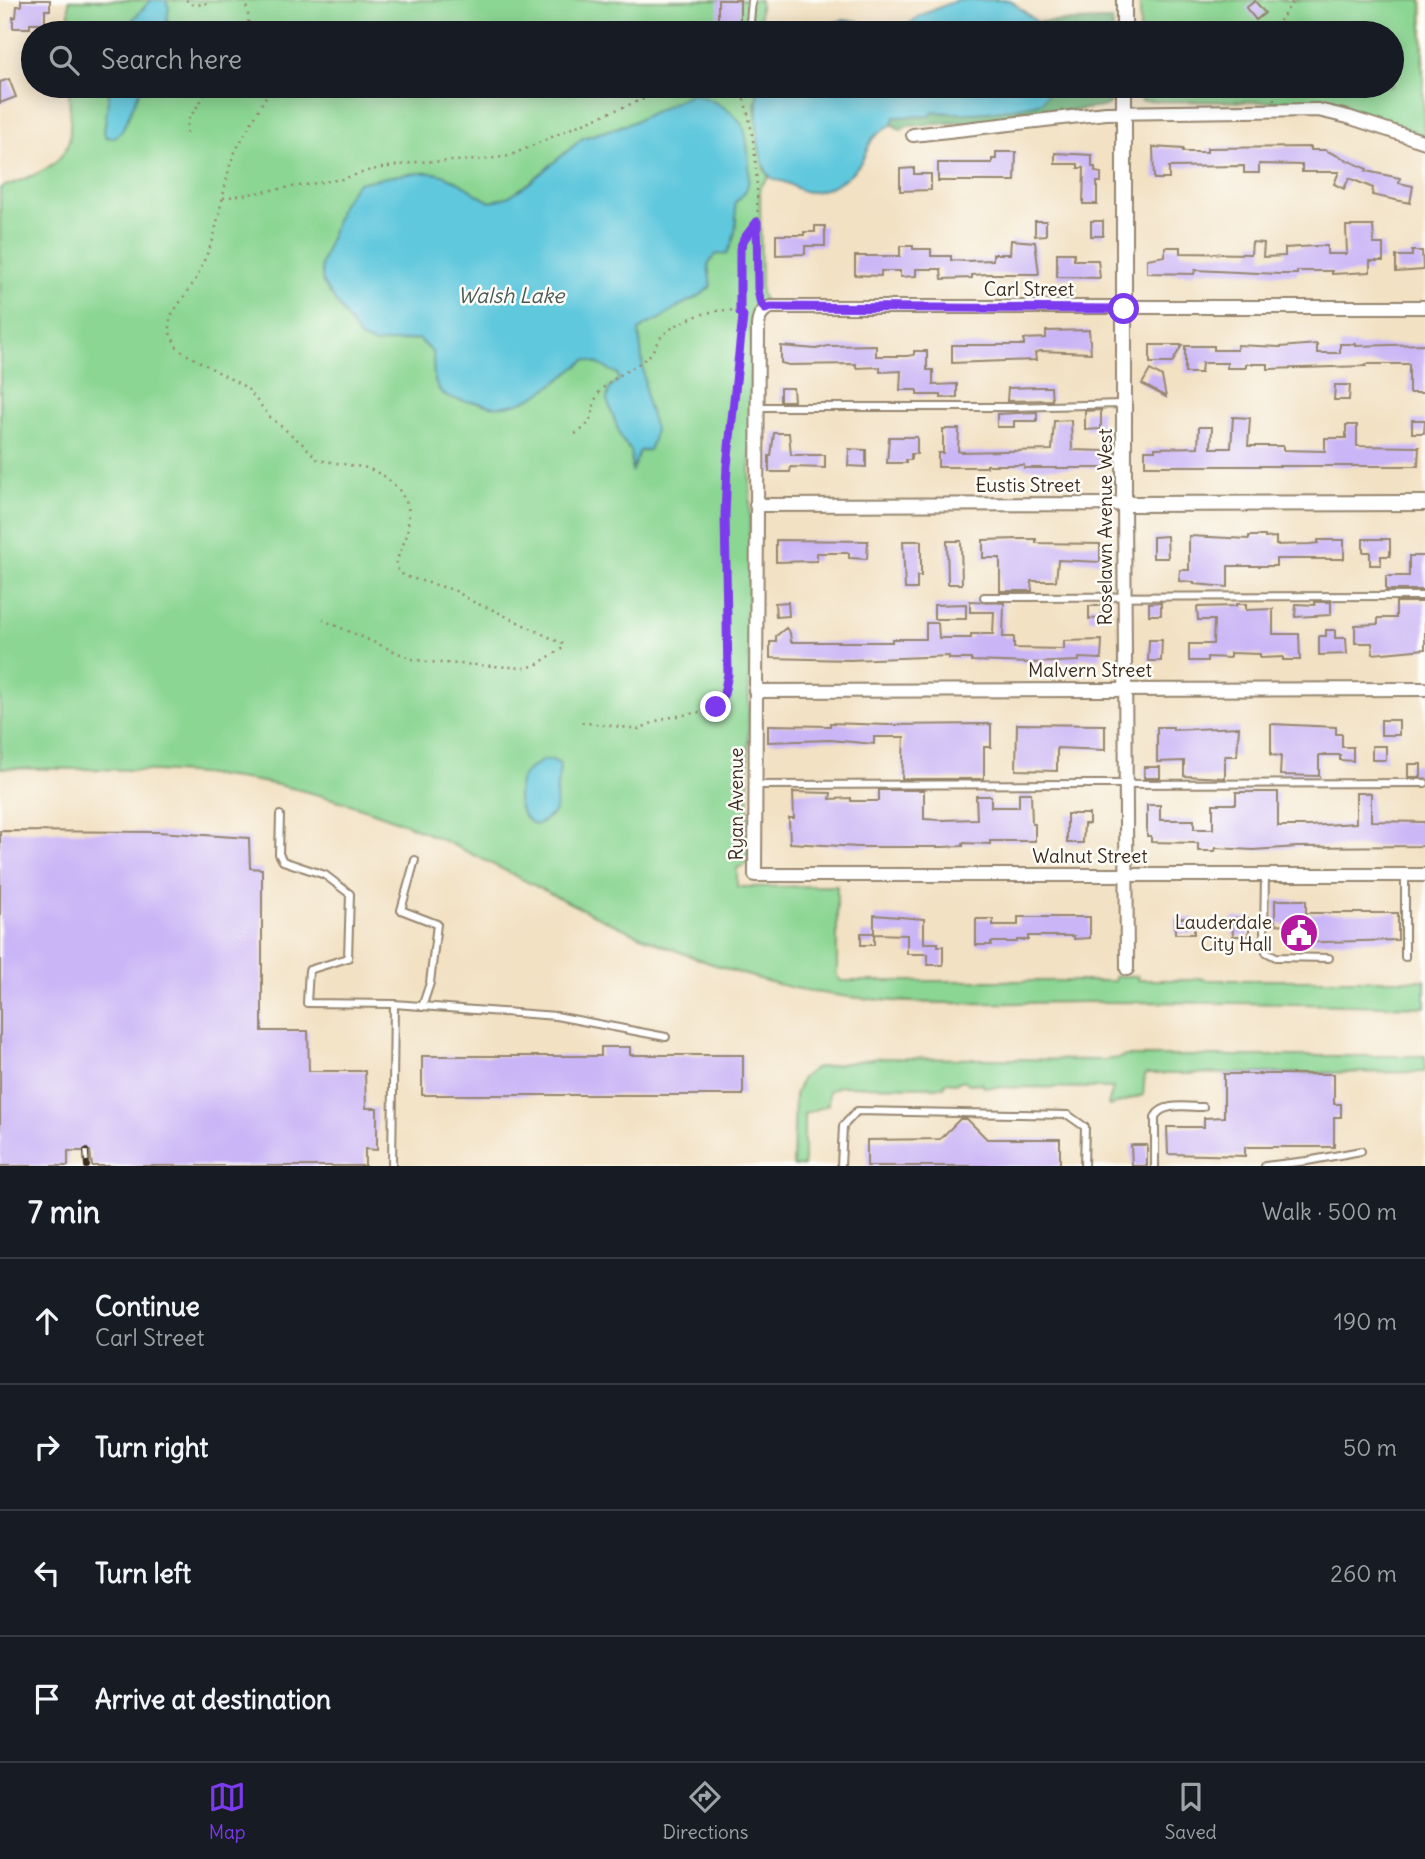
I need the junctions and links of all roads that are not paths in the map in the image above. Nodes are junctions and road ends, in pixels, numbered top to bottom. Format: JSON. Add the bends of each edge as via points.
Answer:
{"nodes":[{"id":1,"x":752,"y":0,"type":"edge"},
{"id":2,"x":1124,"y":0,"type":"edge"},
{"id":3,"x":750,"y":21,"type":"edge"},
{"id":4,"x":1124,"y":21,"type":"edge"},
{"id":5,"x":1124,"y":98,"type":"edge"},
{"id":6,"x":1124,"y":113,"type":"junction"},
{"id":7,"x":913,"y":135,"type":"dead end"},
{"id":8,"x":1425,"y":142,"type":"edge"},
{"id":9,"x":1425,"y":307,"type":"edge"},
{"id":10,"x":1124,"y":309,"type":"junction"},
{"id":11,"x":763,"y":311,"type":"joint"},
{"id":12,"x":1124,"y":404,"type":"junction"},
{"id":13,"x":757,"y":407,"type":"junction"},
{"id":14,"x":1425,"y":503,"type":"edge"},
{"id":15,"x":1124,"y":504,"type":"junction"},
{"id":16,"x":756,"y":505,"type":"junction"},
{"id":17,"x":1425,"y":596,"type":"edge"},
{"id":18,"x":984,"y":597,"type":"dead end"},
{"id":19,"x":1124,"y":597,"type":"junction"},
{"id":20,"x":1425,"y":689,"type":"edge"},
{"id":21,"x":1124,"y":690,"type":"junction"},
{"id":22,"x":755,"y":691,"type":"junction"},
{"id":23,"x":1425,"y":783,"type":"edge"},
{"id":24,"x":755,"y":785,"type":"junction"},
{"id":25,"x":1125,"y":785,"type":"junction"},
{"id":26,"x":280,"y":815,"type":"dead end"},
{"id":27,"x":415,"y":860,"type":"dead end"},
{"id":28,"x":755,"y":875,"type":"joint"},
{"id":29,"x":1125,"y":875,"type":"junction"},
{"id":30,"x":1265,"y":875,"type":"junction"},
{"id":31,"x":1405,"y":875,"type":"junction"},
{"id":32,"x":1425,"y":875,"type":"edge"},
{"id":33,"x":1405,"y":957,"type":"dead end"},
{"id":34,"x":1329,"y":958,"type":"dead end"},
{"id":35,"x":1127,"y":969,"type":"dead end"},
{"id":36,"x":394,"y":1004,"type":"junction"},
{"id":37,"x":422,"y":1007,"type":"junction"},
{"id":38,"x":666,"y":1037,"type":"dead end"},
{"id":39,"x":1203,"y":1107,"type":"dead end"},
{"id":40,"x":1361,"y":1151,"type":"dead end"},
{"id":41,"x":392,"y":1166,"type":"edge"},
{"id":42,"x":841,"y":1166,"type":"edge"},
{"id":43,"x":1084,"y":1166,"type":"edge"},
{"id":44,"x":1155,"y":1166,"type":"edge"},
{"id":45,"x":1265,"y":1166,"type":"edge"}],
"edges":[{"from":1,"to":3,"type":"lane"},
{"from":2,"to":4,"type":"street"},
{"from":5,"to":6,"type":"street","name":"Roselawn Avenue West"},
{"from":6,"to":7,"type":"street"},
{"from":6,"to":8,"type":"street","via":[[1318,110]]},
{"from":6,"to":10,"type":"street","name":"Roselawn Avenue West"},
{"from":9,"to":10,"type":"street","name":"Carl Street"},
{"from":10,"to":11,"type":"street","name":"Carl Street","via":[[770,307]]},
{"from":10,"to":12,"type":"street","name":"Roselawn Avenue West"},
{"from":11,"to":13,"type":"street","name":"Ryan Avenue","via":[[758,326]]},
{"from":12,"to":13,"type":"lane"},
{"from":12,"to":15,"type":"street","name":"Roselawn Avenue West"},
{"from":13,"to":16,"type":"street","name":"Ryan Avenue"},
{"from":14,"to":15,"type":"street","name":"Eustis Street"},
{"from":15,"to":16,"type":"street","name":"Eustis Street"},
{"from":15,"to":19,"type":"street","name":"Roselawn Avenue West"},
{"from":16,"to":22,"type":"street","name":"Ryan Avenue"},
{"from":17,"to":19,"type":"lane"},
{"from":18,"to":19,"type":"lane"},
{"from":19,"to":21,"type":"street","name":"Roselawn Avenue West"},
{"from":20,"to":21,"type":"street","name":"Malvern Street"},
{"from":21,"to":22,"type":"street","name":"Malvern Street"},
{"from":21,"to":25,"type":"street","name":"Roselawn Avenue West"},
{"from":22,"to":24,"type":"street","name":"Ryan Avenue"},
{"from":23,"to":25,"type":"lane"},
{"from":24,"to":25,"type":"lane"},
{"from":24,"to":28,"type":"street","name":"Ryan Avenue"},
{"from":25,"to":29,"type":"street","name":"Roselawn Avenue West"},
{"from":26,"to":36,"type":"lane","via":[[283,862],[325,875],[350,894],[348,958],[309,970],[307,1003]]},
{"from":27,"to":37,"type":"lane","via":[[401,910],[437,923],[430,983]]},
{"from":28,"to":29,"type":"street","name":"Walnut Street"},
{"from":29,"to":30,"type":"street","name":"Walnut Street"},
{"from":29,"to":35,"type":"street","name":"Roselawn Avenue West"},
{"from":30,"to":31,"type":"street","name":"Walnut Street"},
{"from":30,"to":34,"type":"lane","via":[[1266,952],[1276,957]]},
{"from":31,"to":32,"type":"street","name":"Walnut Street"},
{"from":31,"to":33,"type":"lane"},
{"from":36,"to":37,"type":"lane"},
{"from":36,"to":41,"type":"lane"},
{"from":37,"to":38,"type":"lane","via":[[556,1016]]},
{"from":39,"to":44,"type":"lane","via":[[1165,1107],[1157,1112]]},
{"from":40,"to":45,"type":"lane"},
{"from":42,"to":43,"type":"lane","via":[[844,1126],[857,1111],[1068,1115],[1085,1127]]}]}
